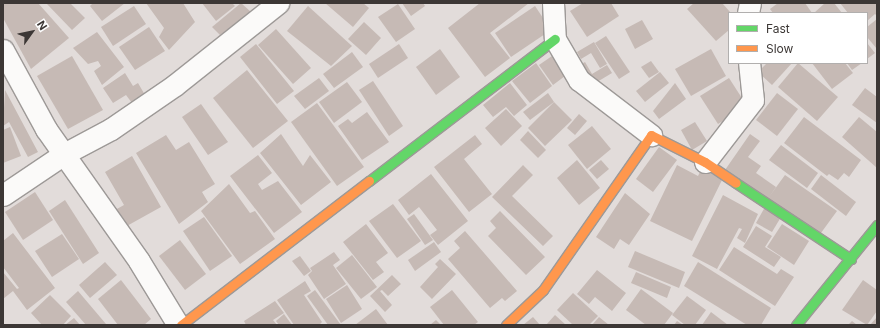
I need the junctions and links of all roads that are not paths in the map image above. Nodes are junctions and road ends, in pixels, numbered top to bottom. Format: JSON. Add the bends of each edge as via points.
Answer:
{"nodes":[{"id":1,"x":278,"y":3,"type":"edge"},
{"id":2,"x":553,"y":3,"type":"edge"},
{"id":3,"x":555,"y":39,"type":"junction"},
{"id":4,"x":3,"y":50,"type":"edge"},
{"id":5,"x":749,"y":64,"type":"edge"},
{"id":6,"x":651,"y":135,"type":"junction"},
{"id":7,"x":64,"y":154,"type":"junction"},
{"id":8,"x":705,"y":162,"type":"junction"},
{"id":9,"x":3,"y":196,"type":"edge"},
{"id":10,"x":877,"y":225,"type":"edge"},
{"id":11,"x":851,"y":259,"type":"junction"},
{"id":12,"x":180,"y":325,"type":"edge"},
{"id":13,"x":506,"y":325,"type":"edge"},
{"id":14,"x":796,"y":325,"type":"edge"}],
"edges":[{"from":1,"to":7,"type":"street","via":[[175,85],[111,129]]},
{"from":2,"to":3,"type":"street"},
{"from":3,"to":6,"type":"street","via":[[579,80]]},
{"from":3,"to":12,"type":"street"},
{"from":4,"to":7,"type":"street","via":[[46,129]]},
{"from":5,"to":8,"type":"street","via":[[753,100]]},
{"from":6,"to":8,"type":"street"},
{"from":6,"to":13,"type":"street","via":[[543,290]]},
{"from":7,"to":9,"type":"street"},
{"from":7,"to":12,"type":"street"},
{"from":8,"to":11,"type":"street"},
{"from":10,"to":11,"type":"street"},
{"from":11,"to":14,"type":"street"}]}
